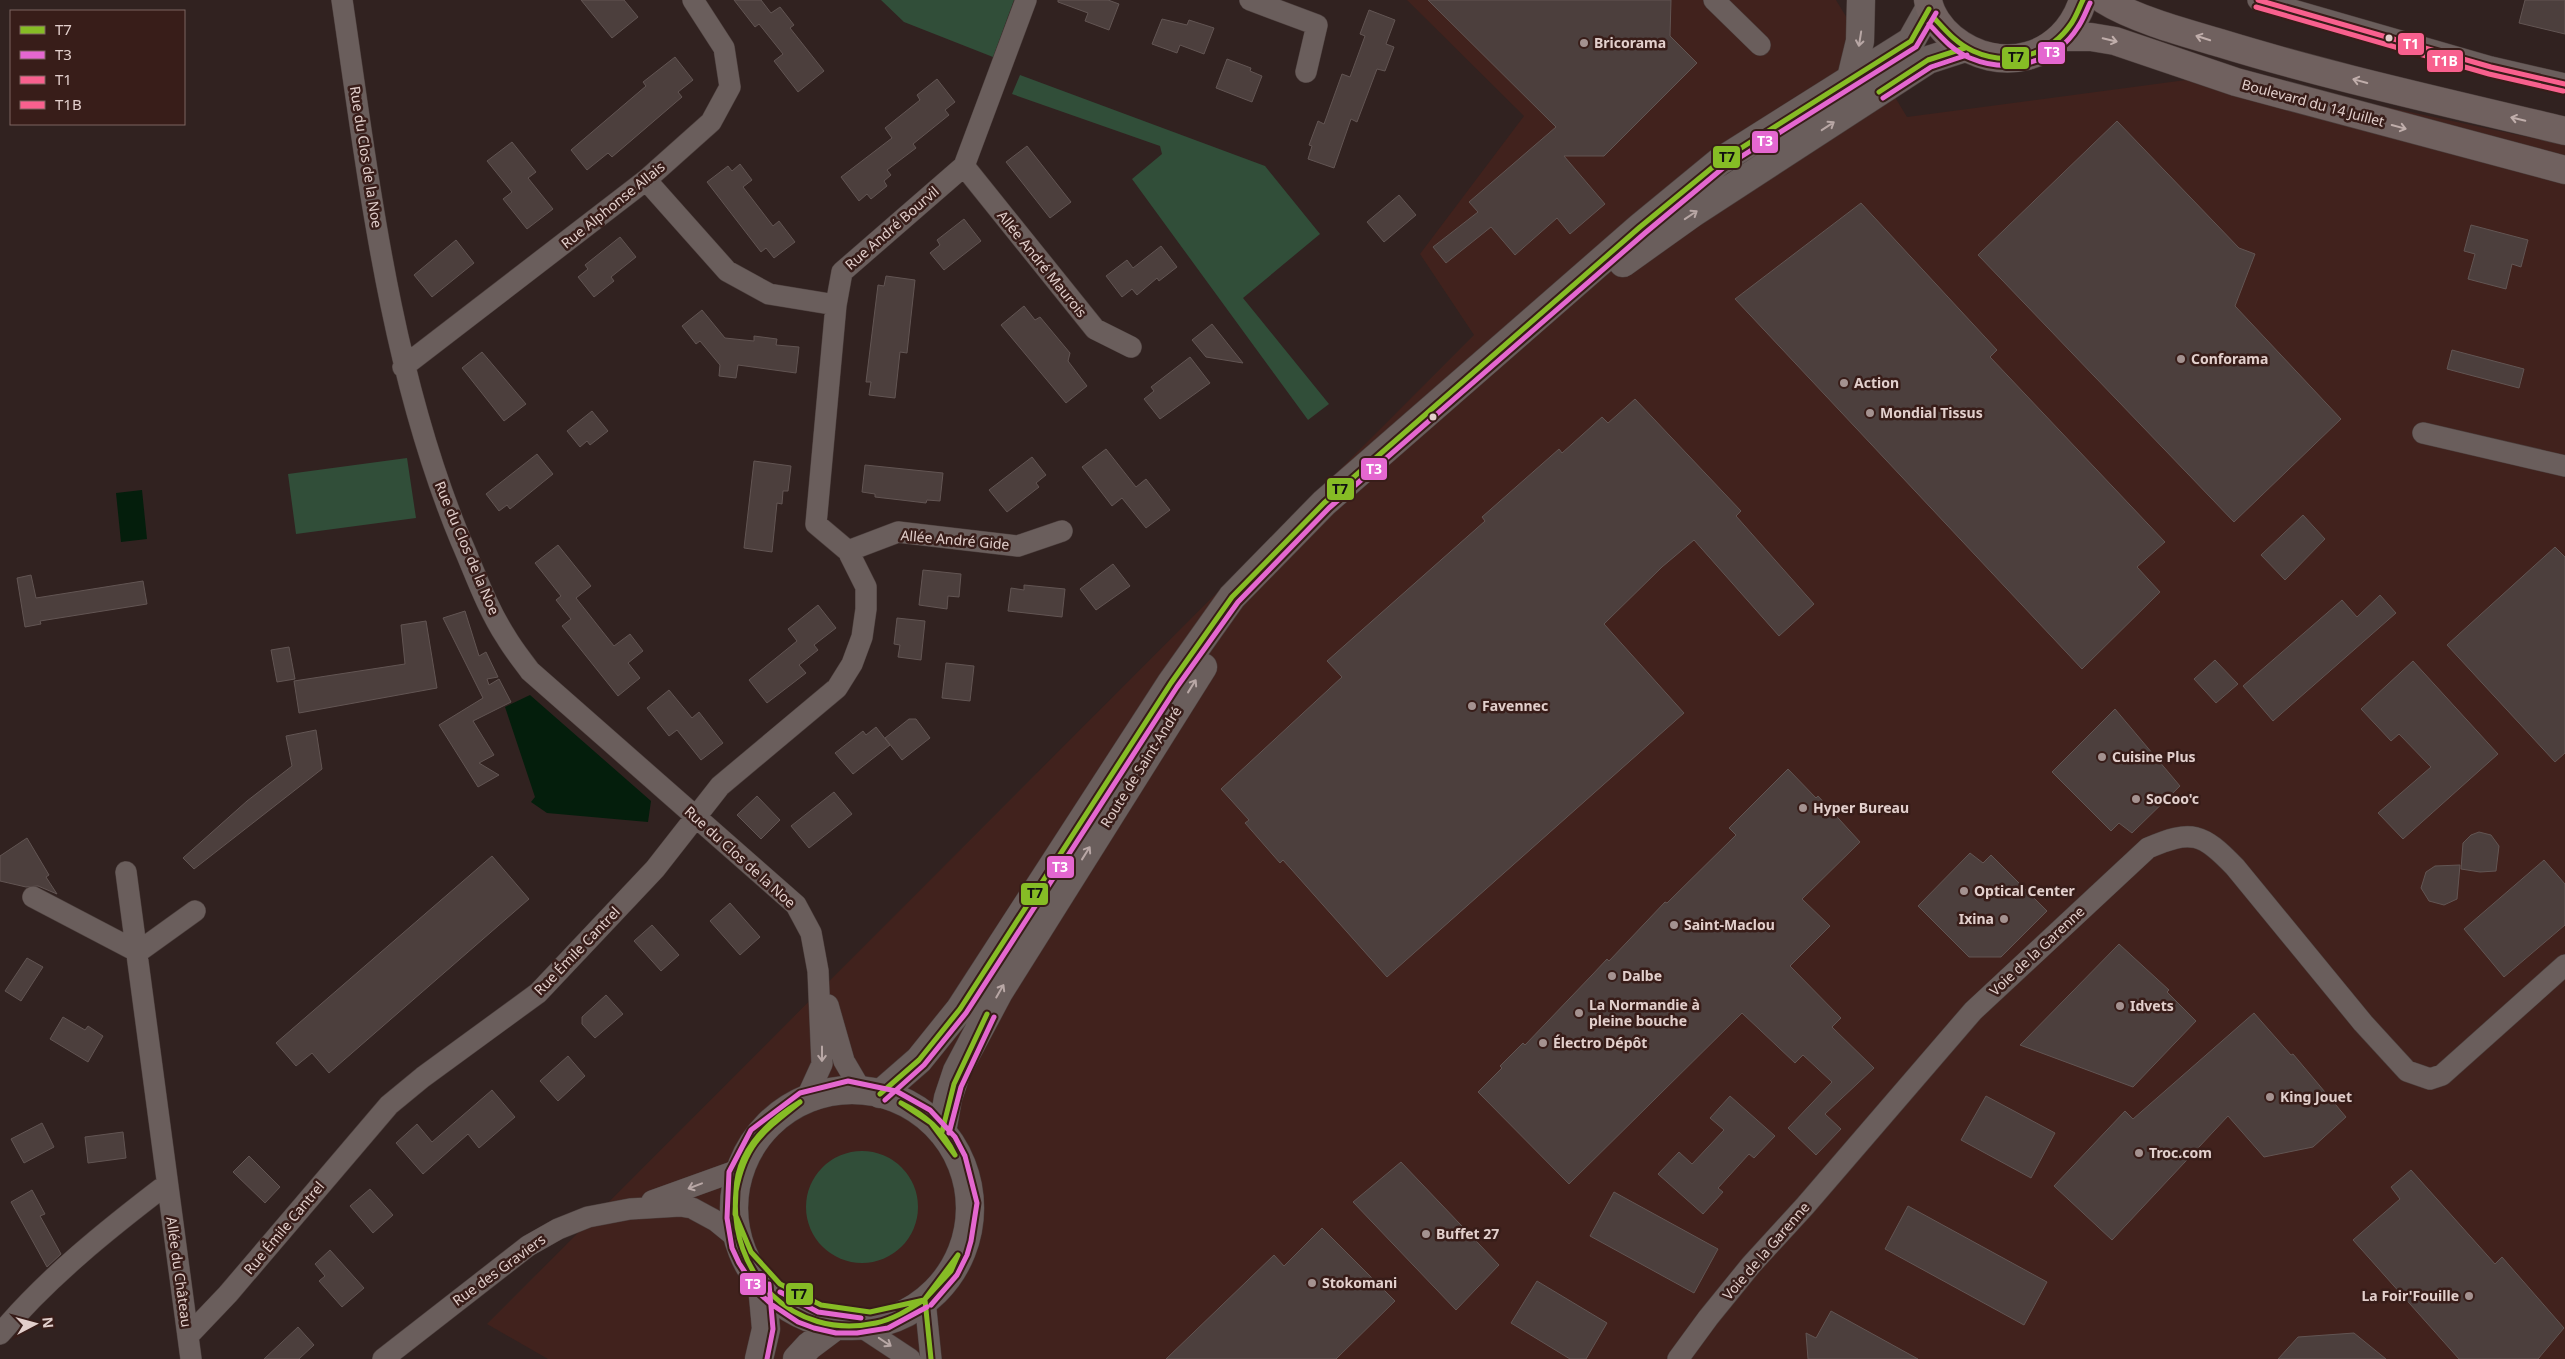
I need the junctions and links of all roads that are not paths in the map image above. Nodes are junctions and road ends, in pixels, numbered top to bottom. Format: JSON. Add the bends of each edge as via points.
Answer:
{"nodes":[{"id":1,"x":342,"y":0,"type":"edge"},
{"id":2,"x":693,"y":0,"type":"edge"},
{"id":3,"x":1026,"y":0,"type":"edge"},
{"id":4,"x":1250,"y":0,"type":"edge"},
{"id":5,"x":1714,"y":0,"type":"edge"},
{"id":6,"x":1861,"y":0,"type":"edge"},
{"id":7,"x":2083,"y":0,"type":"edge"},
{"id":8,"x":2104,"y":0,"type":"edge"},
{"id":9,"x":2258,"y":0,"type":"edge"},
{"id":10,"x":1928,"y":4,"type":"edge"},
{"id":11,"x":2061,"y":37,"type":"junction"},
{"id":12,"x":1760,"y":45,"type":"dead end"},
{"id":13,"x":1965,"y":48,"type":"junction"},
{"id":14,"x":1306,"y":72,"type":"dead end"},
{"id":15,"x":1851,"y":78,"type":"junction"},
{"id":16,"x":2565,"y":84,"type":"edge"},
{"id":17,"x":2565,"y":131,"type":"edge"},
{"id":18,"x":964,"y":166,"type":"junction"},
{"id":19,"x":2565,"y":170,"type":"edge"},
{"id":20,"x":646,"y":180,"type":"junction"},
{"id":21,"x":836,"y":305,"type":"junction"},
{"id":22,"x":1131,"y":347,"type":"dead end"},
{"id":23,"x":403,"y":367,"type":"junction"},
{"id":24,"x":2423,"y":433,"type":"dead end"},
{"id":25,"x":2565,"y":466,"type":"edge"},
{"id":26,"x":1062,"y":531,"type":"dead end"},
{"id":27,"x":848,"y":551,"type":"junction"},
{"id":28,"x":695,"y":816,"type":"junction"},
{"id":29,"x":126,"y":872,"type":"dead end"},
{"id":30,"x":33,"y":897,"type":"dead end"},
{"id":31,"x":195,"y":911,"type":"dead end"},
{"id":32,"x":138,"y":952,"type":"junction"},
{"id":33,"x":2565,"y":965,"type":"edge"},
{"id":34,"x":818,"y":971,"type":"junction"},
{"id":35,"x":870,"y":1092,"type":"junction"},
{"id":36,"x":806,"y":1099,"type":"junction"},
{"id":37,"x":942,"y":1132,"type":"junction"},
{"id":38,"x":741,"y":1168,"type":"junction"},
{"id":39,"x":167,"y":1184,"type":"junction"},
{"id":40,"x":630,"y":1209,"type":"junction"},
{"id":41,"x":738,"y":1239,"type":"junction"},
{"id":42,"x":762,"y":1285,"type":"junction"},
{"id":43,"x":925,"y":1300,"type":"junction"},
{"id":44,"x":849,"y":1326,"type":"junction"},
{"id":45,"x":0,"y":1334,"type":"edge"},
{"id":46,"x":188,"y":1336,"type":"junction"},
{"id":47,"x":191,"y":1359,"type":"edge"},
{"id":48,"x":383,"y":1359,"type":"edge"},
{"id":49,"x":759,"y":1359,"type":"edge"},
{"id":50,"x":796,"y":1359,"type":"edge"},
{"id":51,"x":910,"y":1359,"type":"edge"},
{"id":52,"x":931,"y":1359,"type":"edge"},
{"id":53,"x":1678,"y":1359,"type":"edge"}],
"edges":[{"from":1,"to":23,"type":"street","name":"Rue du Clos de la Noe","via":[[366,165]]},
{"from":2,"to":20,"type":"street","name":"Rue Alphonse Allais","via":[[724,48],[730,87],[711,122]]},
{"from":3,"to":18,"type":"street","name":"Rue André Bourvil"},
{"from":4,"to":14,"type":"street","via":[[1317,25]]},
{"from":5,"to":12,"type":"street"},
{"from":6,"to":15,"type":"main road","one_way":true,"via":[[1860,41]]},
{"from":7,"to":11,"type":"main road","via":[[2075,20]]},
{"from":17,"to":8,"type":"main road","one_way":true,"via":[[2245,51],[2137,15]]},
{"from":9,"to":16,"type":"street","via":[[2491,67]]},
{"from":10,"to":13,"type":"main road","via":[[1948,34]]},
{"from":10,"to":15,"type":"main road","name":"Route de Saint-André","via":[[1911,41]]},
{"from":11,"to":13,"type":"main road","via":[[2048,48],[2030,56],[2007,60],[1983,56]]},
{"from":11,"to":19,"type":"main road","name":"Boulevard du 14 Juillet","one_way":true,"via":[[2091,37],[2116,42],[2236,82]]},
{"from":37,"to":13,"type":"main road","name":"Route de Saint-André","one_way":true,"via":[[957,1071],[999,992],[1232,622],[1282,560],[1402,450],[1613,270],[1928,60]]},
{"from":15,"to":35,"type":"main road","name":"Route de Saint-André","via":[[1720,162],[1429,412],[1286,541],[1232,597],[1171,683],[960,1009],[919,1060]]},
{"from":18,"to":21,"type":"street","name":"Rue André Bourvil","via":[[842,272]]},
{"from":18,"to":22,"type":"street","name":"Allée André Maurois","via":[[1094,329]]},
{"from":20,"to":21,"type":"street","via":[[727,271],[769,294]]},
{"from":20,"to":23,"type":"street","name":"Rue Alphonse Allais"},
{"from":21,"to":27,"type":"street","name":"Rue André Bourvil","via":[[816,524]]},
{"from":23,"to":28,"type":"street","name":"Rue du Clos de la Noe","via":[[442,494],[504,636],[530,671]]},
{"from":24,"to":25,"type":"street"},
{"from":26,"to":27,"type":"street","name":"Allée André Gide","via":[[1018,546],[898,532]]},
{"from":27,"to":28,"type":"street","name":"Rue Émile Cantrel","via":[[866,587],[862,637],[852,664],[837,688],[720,786]]},
{"from":28,"to":34,"type":"street","name":"Rue du Clos de la Noe","via":[[796,905],[811,933]]},
{"from":28,"to":46,"type":"street","name":"Rue Émile Cantrel","via":[[655,869],[538,993],[389,1105],[228,1294]]},
{"from":29,"to":32,"type":"street","name":"Allée du Château"},
{"from":30,"to":32,"type":"street"},
{"from":31,"to":32,"type":"street"},
{"from":32,"to":39,"type":"street","name":"Allée du Château"},
{"from":33,"to":53,"type":"street","name":"Voie de la Garenne","via":[[2442,1075],[2430,1079],[2408,1071],[2363,1023],[2240,873],[2214,846],[2195,836],[2170,838],[2148,848],[1973,1011],[1751,1265]]},
{"from":34,"to":35,"type":"street","name":"Rue du Clos de la Noe","via":[[844,1061]]},
{"from":34,"to":36,"type":"street","name":"Rue du Clos de la Noe","one_way":true,"via":[[822,1064]]},
{"from":35,"to":36,"type":"main road","via":[[842,1090]]},
{"from":35,"to":37,"type":"main road","via":[[900,1100],[919,1111]]},
{"from":36,"to":38,"type":"main road","via":[[769,1123]]},
{"from":37,"to":43,"type":"main road","via":[[964,1174],[969,1211],[967,1232],[952,1270]]},
{"from":38,"to":40,"type":"street","one_way":true},
{"from":38,"to":41,"type":"main road","via":[[734,1212]]},
{"from":39,"to":45,"type":"street","via":[[114,1224],[21,1309]]},
{"from":39,"to":46,"type":"street","name":"Allée du Château"},
{"from":40,"to":41,"type":"street","via":[[692,1208],[716,1221]]},
{"from":40,"to":48,"type":"street","name":"Rue des Graviers","via":[[588,1217],[528,1246]]},
{"from":41,"to":42,"type":"main road","via":[[747,1263]]},
{"from":42,"to":44,"type":"main road","via":[[796,1312],[816,1321]]},
{"from":42,"to":49,"type":"main road","via":[[766,1329]]},
{"from":43,"to":44,"type":"main road","via":[[891,1319]]},
{"from":43,"to":52,"type":"street"},
{"from":44,"to":50,"type":"main road","via":[[809,1346]]},
{"from":44,"to":51,"type":"street","one_way":true},
{"from":46,"to":47,"type":"street","name":"Allée du Château"}]}
